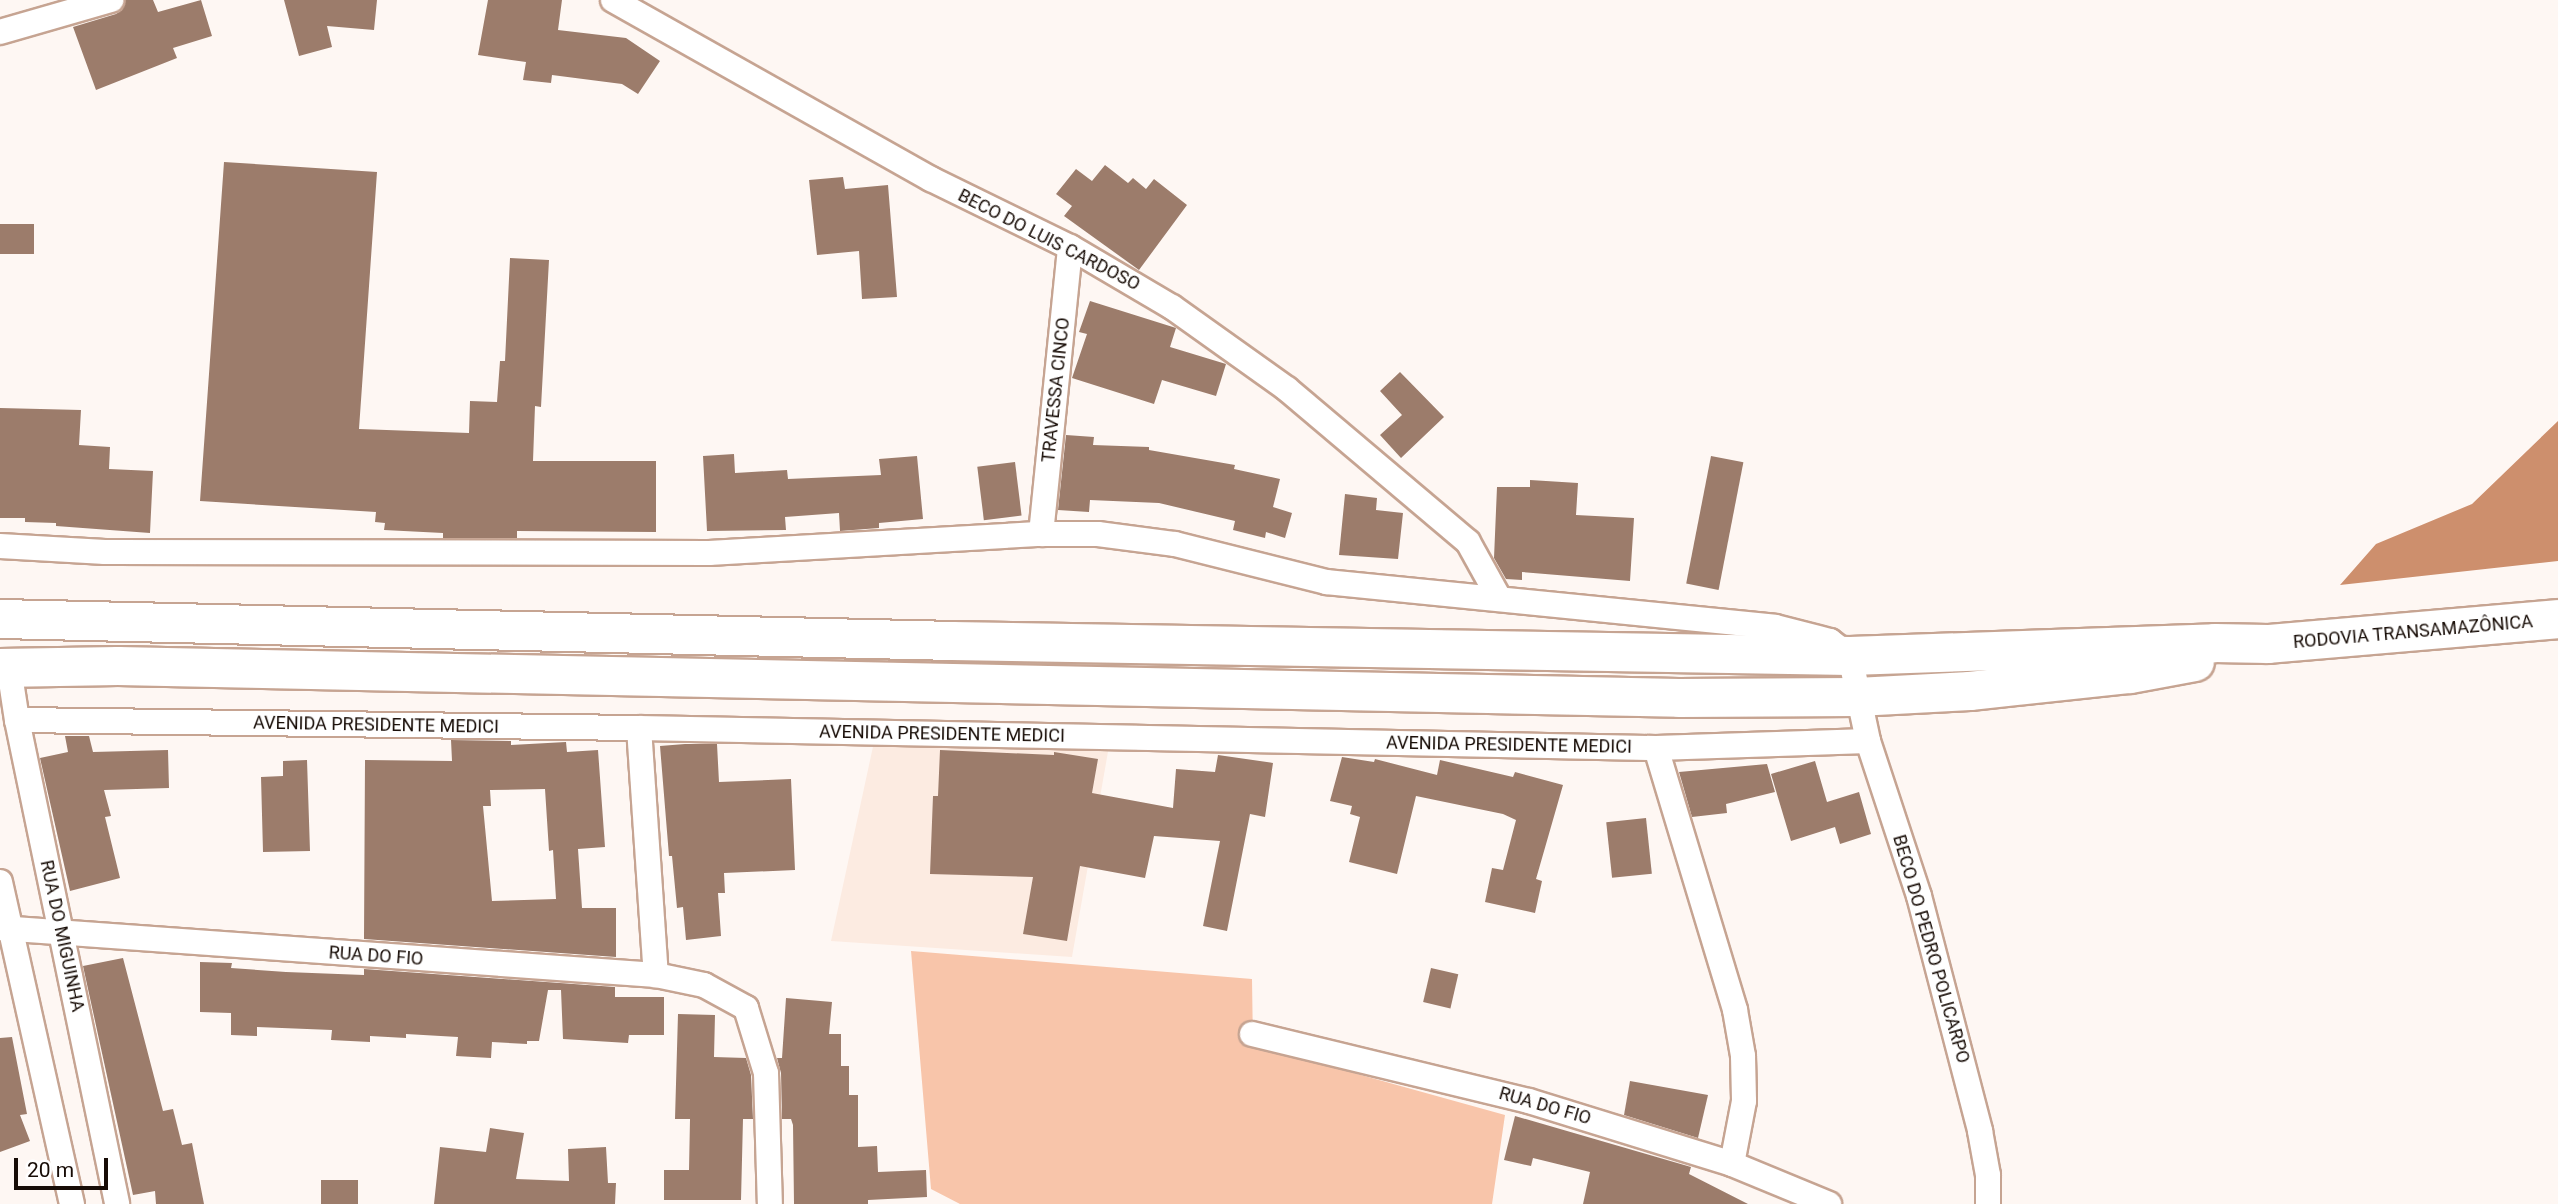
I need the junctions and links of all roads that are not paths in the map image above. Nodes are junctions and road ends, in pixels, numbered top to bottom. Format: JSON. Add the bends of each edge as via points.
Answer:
{"nodes":[{"id":1,"x":111,"y":0,"type":"edge"},
{"id":2,"x":613,"y":0,"type":"edge"},
{"id":3,"x":0,"y":32,"type":"edge"},
{"id":4,"x":1070,"y":247,"type":"junction"},
{"id":5,"x":1041,"y":534,"type":"junction"},
{"id":6,"x":0,"y":546,"type":"edge"},
{"id":7,"x":1499,"y":598,"type":"junction"},
{"id":8,"x":0,"y":619,"type":"edge"},
{"id":9,"x":2558,"y":619,"type":"edge"},
{"id":10,"x":123,"y":621,"type":"junction"},
{"id":11,"x":2268,"y":644,"type":"junction"},
{"id":12,"x":1850,"y":656,"type":"junction"},
{"id":13,"x":118,"y":666,"type":"junction"},
{"id":14,"x":4,"y":668,"type":"edge"},
{"id":15,"x":1857,"y":697,"type":"junction"},
{"id":16,"x":16,"y":720,"type":"junction"},
{"id":17,"x":639,"y":728,"type":"junction"},
{"id":18,"x":1868,"y":741,"type":"junction"},
{"id":19,"x":1656,"y":748,"type":"junction"},
{"id":20,"x":0,"y":882,"type":"edge"},
{"id":21,"x":5,"y":929,"type":"edge"},
{"id":22,"x":62,"y":934,"type":"junction"},
{"id":23,"x":656,"y":975,"type":"junction"},
{"id":24,"x":1252,"y":1034,"type":"dead end"},
{"id":25,"x":1732,"y":1164,"type":"junction"},
{"id":26,"x":72,"y":1204,"type":"edge"},
{"id":27,"x":117,"y":1204,"type":"edge"},
{"id":28,"x":770,"y":1204,"type":"edge"},
{"id":29,"x":1829,"y":1204,"type":"edge"},
{"id":30,"x":1988,"y":1204,"type":"edge"}],
"edges":[{"from":1,"to":3,"type":"street"},
{"from":2,"to":4,"type":"street","name":"BECO DO LUIS CARDOSO","via":[[931,179]]},
{"from":4,"to":5,"type":"street","name":"TRAVESSA CINCO"},
{"from":4,"to":7,"type":"street","name":"BECO DO LUIS CARDOSO","via":[[1172,307],[1287,389],[1468,542]]},
{"from":5,"to":6,"type":"street","via":[[695,553],[105,552]]},
{"from":5,"to":7,"type":"street","via":[[1098,534],[1175,544],[1326,582]]},
{"from":7,"to":12,"type":"street","via":[[1775,627],[1830,640]]},
{"from":8,"to":10,"type":"main road"},
{"from":9,"to":11,"type":"main road","name":"RODOVIA TRANSAMAZÔNICA"},
{"from":10,"to":12,"type":"main road","via":[[952,642]]},
{"from":10,"to":13,"type":"main road"},
{"from":11,"to":12,"type":"main road"},
{"from":11,"to":15,"type":"main road","via":[[2130,674],[1970,691]]},
{"from":12,"to":15,"type":"street","name":"BECO DO PEDRO POLICARPO"},
{"from":13,"to":14,"type":"main road"},
{"from":13,"to":15,"type":"main road","via":[[1665,698]]},
{"from":14,"to":16,"type":"street","name":"RUA DO MIGUINHA"},
{"from":15,"to":18,"type":"street","name":"BECO DO PEDRO POLICARPO"},
{"from":16,"to":17,"type":"street","name":"AVENIDA PRESIDENTE MEDICI"},
{"from":16,"to":22,"type":"street","name":"RUA DO MIGUINHA"},
{"from":17,"to":19,"type":"street","name":"AVENIDA PRESIDENTE MEDICI"},
{"from":17,"to":23,"type":"street"},
{"from":18,"to":19,"type":"street","name":"AVENIDA PRESIDENTE MEDICI"},
{"from":18,"to":30,"type":"street","name":"BECO DO PEDRO POLICARPO","via":[[1919,896],[1963,1061],[1988,1175]]},
{"from":19,"to":25,"type":"street","via":[[1735,1010],[1744,1101]]},
{"from":20,"to":21,"type":"street"},
{"from":21,"to":22,"type":"street","name":"RUA DO FIO"},
{"from":21,"to":26,"type":"street"},
{"from":22,"to":23,"type":"street","name":"RUA DO FIO"},
{"from":22,"to":27,"type":"street","name":"RUA DO MIGUINHA"},
{"from":23,"to":28,"type":"street","name":"RUA DO FIO","via":[[704,985],[746,1008],[766,1073]]},
{"from":24,"to":25,"type":"street","name":"RUA DO FIO","via":[[1529,1101]]},
{"from":25,"to":29,"type":"street","name":"RUA DO FIO"}]}
